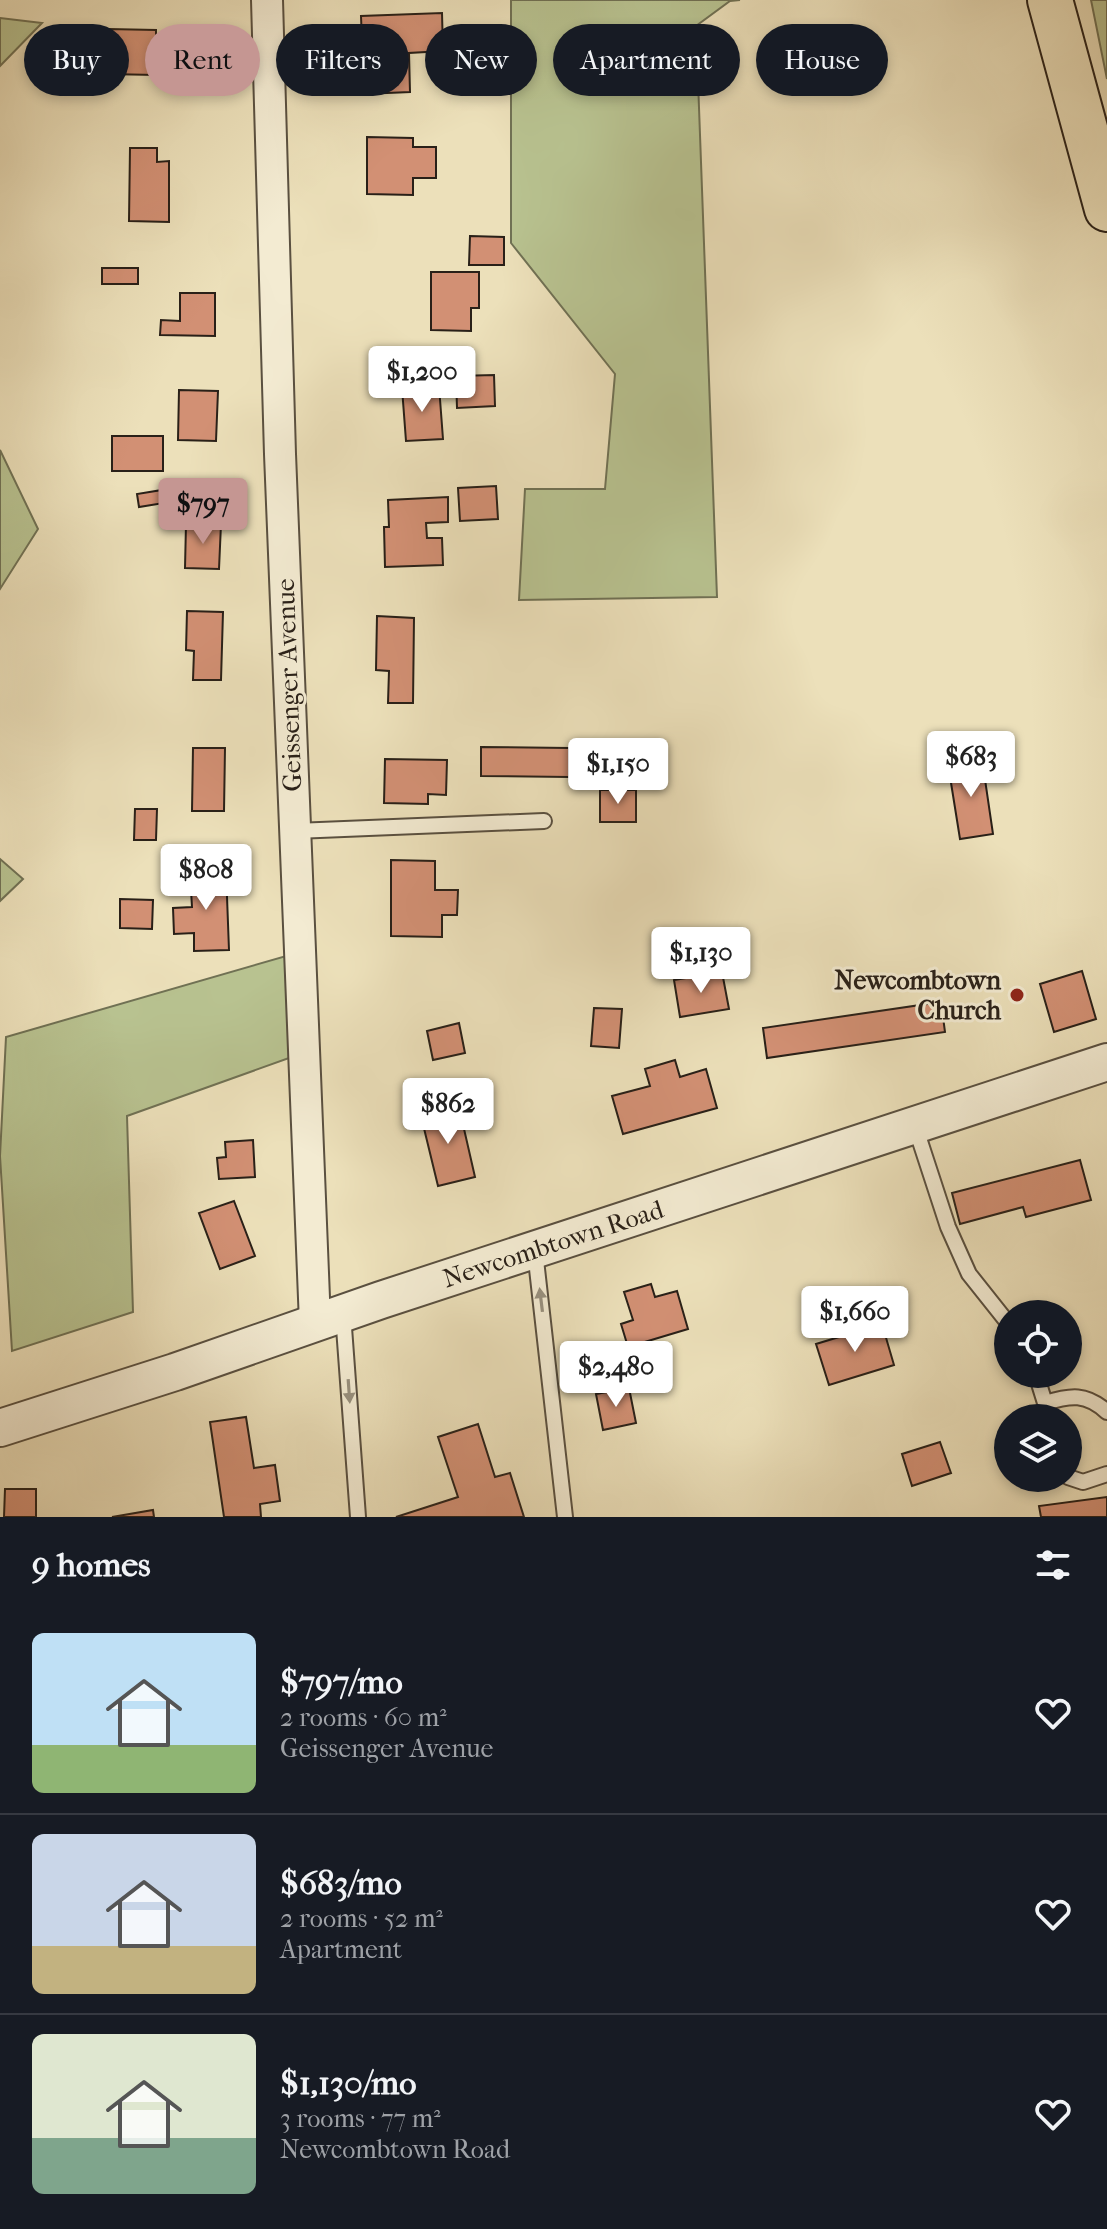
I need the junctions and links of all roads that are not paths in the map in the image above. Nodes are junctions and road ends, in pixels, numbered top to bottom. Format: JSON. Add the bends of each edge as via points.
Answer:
{"nodes":[{"id":1,"x":267,"y":0,"type":"edge"},
{"id":2,"x":1050,"y":0,"type":"edge"},
{"id":3,"x":1070,"y":0,"type":"edge"},
{"id":4,"x":1107,"y":186,"type":"edge"},
{"id":5,"x":1107,"y":209,"type":"edge"},
{"id":6,"x":544,"y":821,"type":"dead end"},
{"id":7,"x":295,"y":831,"type":"junction"},
{"id":8,"x":1107,"y":1062,"type":"edge"},
{"id":9,"x":915,"y":1125,"type":"junction"},
{"id":10,"x":535,"y":1250,"type":"junction"},
{"id":11,"x":994,"y":1305,"type":"edge"},
{"id":12,"x":329,"y":1318,"type":"junction"},
{"id":13,"x":1056,"y":1404,"type":"edge"},
{"id":14,"x":1107,"y":1412,"type":"edge"},
{"id":15,"x":0,"y":1428,"type":"edge"},
{"id":16,"x":1107,"y":1474,"type":"edge"},
{"id":17,"x":1082,"y":1482,"type":"edge"},
{"id":18,"x":358,"y":1517,"type":"edge"},
{"id":19,"x":565,"y":1517,"type":"edge"}],
"edges":[{"from":1,"to":7,"type":"street","name":"Geissenger Avenue"},
{"from":2,"to":5,"type":"highway"},
{"from":3,"to":4,"type":"highway"},
{"from":6,"to":7,"type":"lane"},
{"from":7,"to":12,"type":"street","name":"Geissenger Avenue"},
{"from":8,"to":9,"type":"street","name":"Newcombtown Road"},
{"from":9,"to":10,"type":"street","name":"Newcombtown Road"},
{"from":9,"to":11,"type":"lane","via":[[948,1227],[969,1274]]},
{"from":10,"to":12,"type":"street","name":"Newcombtown Road"},
{"from":19,"to":10,"type":"lane","one_way":true},
{"from":12,"to":15,"type":"street","name":"Newcombtown Road"},
{"from":12,"to":18,"type":"lane","one_way":true},
{"from":13,"to":14,"type":"lane","via":[[1082,1396]]},
{"from":16,"to":17,"type":"lane"}]}
